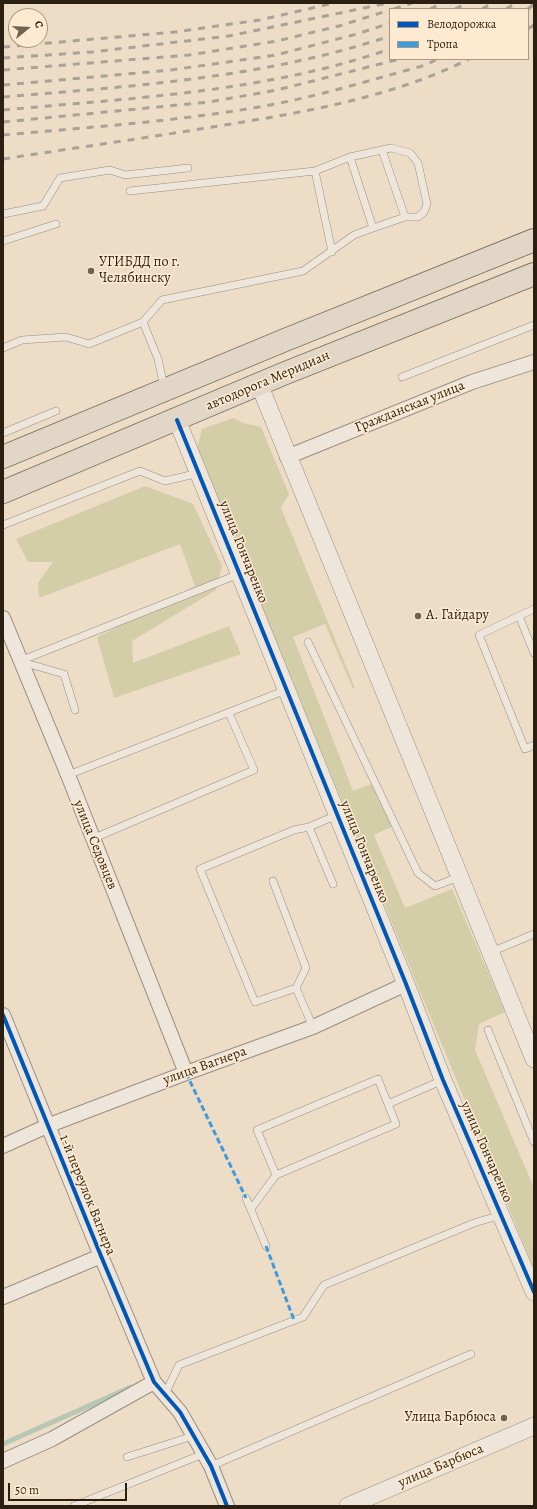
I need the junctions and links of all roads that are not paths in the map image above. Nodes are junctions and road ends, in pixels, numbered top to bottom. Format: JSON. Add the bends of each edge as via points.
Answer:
{"nodes":[{"id":1,"x":382,"y":150,"type":"junction"},
{"id":2,"x":350,"y":157,"type":"junction"},
{"id":3,"x":188,"y":168,"type":"dead end"},
{"id":4,"x":315,"y":171,"type":"junction"},
{"id":5,"x":130,"y":191,"type":"dead end"},
{"id":6,"x":3,"y":214,"type":"edge"},
{"id":7,"x":405,"y":217,"type":"junction"},
{"id":8,"x":56,"y":224,"type":"dead end"},
{"id":9,"x":373,"y":228,"type":"junction"},
{"id":10,"x":534,"y":240,"type":"edge"},
{"id":11,"x":3,"y":241,"type":"edge"},
{"id":12,"x":332,"y":252,"type":"junction"},
{"id":13,"x":534,"y":274,"type":"edge"},
{"id":14,"x":143,"y":322,"type":"junction"},
{"id":15,"x":534,"y":325,"type":"edge"},
{"id":16,"x":3,"y":348,"type":"edge"},
{"id":17,"x":247,"y":356,"type":"junction"},
{"id":18,"x":534,"y":362,"type":"edge"},
{"id":19,"x":402,"y":377,"type":"dead end"},
{"id":20,"x":259,"y":384,"type":"junction"},
{"id":21,"x":165,"y":391,"type":"junction"},
{"id":22,"x":56,"y":411,"type":"dead end"},
{"id":23,"x":177,"y":420,"type":"junction"},
{"id":24,"x":3,"y":433,"type":"edge"},
{"id":25,"x":287,"y":457,"type":"junction"},
{"id":26,"x":3,"y":458,"type":"edge"},
{"id":27,"x":199,"y":473,"type":"junction"},
{"id":28,"x":3,"y":492,"type":"edge"},
{"id":29,"x":3,"y":525,"type":"edge"},
{"id":30,"x":239,"y":574,"type":"junction"},
{"id":31,"x":534,"y":609,"type":"edge"},
{"id":32,"x":520,"y":616,"type":"junction"},
{"id":33,"x":3,"y":618,"type":"edge"},
{"id":34,"x":308,"y":642,"type":"dead end"},
{"id":35,"x":534,"y":653,"type":"edge"},
{"id":36,"x":20,"y":661,"type":"junction"},
{"id":37,"x":286,"y":690,"type":"junction"},
{"id":38,"x":75,"y":710,"type":"dead end"},
{"id":39,"x":230,"y":713,"type":"junction"},
{"id":40,"x":534,"y":745,"type":"edge"},
{"id":41,"x":68,"y":775,"type":"junction"},
{"id":42,"x":337,"y":815,"type":"junction"},
{"id":43,"x":309,"y":827,"type":"junction"},
{"id":44,"x":92,"y":839,"type":"junction"},
{"id":45,"x":459,"y":877,"type":"junction"},
{"id":46,"x":273,"y":881,"type":"dead end"},
{"id":47,"x":333,"y":884,"type":"dead end"},
{"id":48,"x":534,"y":934,"type":"edge"},
{"id":49,"x":491,"y":952,"type":"junction"},
{"id":50,"x":406,"y":984,"type":"junction"},
{"id":51,"x":296,"y":988,"type":"junction"},
{"id":52,"x":3,"y":1015,"type":"edge"},
{"id":53,"x":314,"y":1027,"type":"junction"},
{"id":54,"x":488,"y":1030,"type":"dead end"},
{"id":55,"x":534,"y":1058,"type":"edge"},
{"id":56,"x":186,"y":1073,"type":"junction"},
{"id":57,"x":443,"y":1080,"type":"junction"},
{"id":58,"x":388,"y":1104,"type":"junction"},
{"id":59,"x":47,"y":1126,"type":"junction"},
{"id":60,"x":534,"y":1142,"type":"edge"},
{"id":61,"x":3,"y":1146,"type":"edge"},
{"id":62,"x":276,"y":1175,"type":"junction"},
{"id":63,"x":246,"y":1198,"type":"dead end"},
{"id":64,"x":251,"y":1209,"type":"junction"},
{"id":65,"x":501,"y":1215,"type":"junction"},
{"id":66,"x":266,"y":1246,"type":"dead end"},
{"id":67,"x":101,"y":1256,"type":"junction"},
{"id":68,"x":534,"y":1292,"type":"edge"},
{"id":69,"x":3,"y":1297,"type":"edge"},
{"id":70,"x":471,"y":1354,"type":"dead end"},
{"id":71,"x":154,"y":1382,"type":"junction"},
{"id":72,"x":165,"y":1394,"type":"junction"},
{"id":73,"x":534,"y":1426,"type":"edge"},
{"id":74,"x":193,"y":1436,"type":"junction"},
{"id":75,"x":203,"y":1454,"type":"junction"},
{"id":76,"x":127,"y":1457,"type":"dead end"},
{"id":77,"x":3,"y":1461,"type":"edge"},
{"id":78,"x":211,"y":1466,"type":"junction"},
{"id":79,"x":74,"y":1506,"type":"edge"},
{"id":80,"x":227,"y":1506,"type":"edge"},
{"id":81,"x":348,"y":1506,"type":"edge"}],
"edges":[{"from":1,"to":2,"type":"lane"},
{"from":1,"to":7,"type":"lane"},
{"from":1,"to":7,"type":"lane","via":[[391,148],[410,154],[418,162],[427,204],[424,212],[418,217]]},
{"from":2,"to":4,"type":"lane"},
{"from":2,"to":9,"type":"lane"},
{"from":3,"to":6,"type":"lane","via":[[125,175],[110,170],[60,178],[43,206]]},
{"from":4,"to":5,"type":"lane"},
{"from":4,"to":12,"type":"lane"},
{"from":7,"to":9,"type":"lane"},
{"from":8,"to":11,"type":"lane"},
{"from":9,"to":12,"type":"lane","via":[[354,235]]},
{"from":10,"to":17,"type":"main road"},
{"from":12,"to":14,"type":"lane","via":[[303,271],[162,300]]},
{"from":13,"to":20,"type":"main road","name":"автодорога Меридиан"},
{"from":14,"to":16,"type":"lane","via":[[89,344],[66,337],[22,340]]},
{"from":14,"to":21,"type":"lane","via":[[158,359]]},
{"from":15,"to":19,"type":"lane"},
{"from":17,"to":20,"type":"main road"},
{"from":17,"to":21,"type":"main road"},
{"from":18,"to":25,"type":"street","name":"Гражданская улица","via":[[472,382]]},
{"from":20,"to":23,"type":"main road","name":"автодорога Меридиан"},
{"from":20,"to":25,"type":"street"},
{"from":21,"to":23,"type":"main road","name":"улица Гончаренко"},
{"from":21,"to":26,"type":"main road"},
{"from":22,"to":24,"type":"lane"},
{"from":23,"to":27,"type":"street","name":"улица Гончаренко"},
{"from":23,"to":28,"type":"main road","name":"автодорога Меридиан"},
{"from":25,"to":45,"type":"street"},
{"from":27,"to":29,"type":"lane","via":[[165,481],[140,471]]},
{"from":27,"to":30,"type":"street","name":"улица Гончаренко"},
{"from":30,"to":36,"type":"lane"},
{"from":30,"to":37,"type":"street","name":"улица Гончаренко"},
{"from":31,"to":32,"type":"lane"},
{"from":32,"to":35,"type":"lane"},
{"from":32,"to":40,"type":"lane","via":[[479,634],[525,749]]},
{"from":33,"to":36,"type":"street","name":"улица Седовцев"},
{"from":34,"to":45,"type":"lane","via":[[418,873],[434,886]]},
{"from":36,"to":38,"type":"lane","via":[[64,674]]},
{"from":36,"to":41,"type":"street","name":"улица Седовцев"},
{"from":37,"to":39,"type":"lane"},
{"from":37,"to":42,"type":"street","name":"улица Гончаренко"},
{"from":39,"to":41,"type":"lane"},
{"from":39,"to":44,"type":"lane","via":[[254,770]]},
{"from":41,"to":44,"type":"street","name":"улица Седовцев"},
{"from":42,"to":43,"type":"lane"},
{"from":42,"to":50,"type":"street","name":"улица Гончаренко"},
{"from":43,"to":47,"type":"lane"},
{"from":43,"to":51,"type":"lane","via":[[294,830],[200,869],[255,1002]]},
{"from":44,"to":56,"type":"street","name":"улица Седовцев"},
{"from":45,"to":49,"type":"street"},
{"from":46,"to":51,"type":"lane","via":[[306,968]]},
{"from":48,"to":49,"type":"lane"},
{"from":49,"to":55,"type":"street"},
{"from":50,"to":53,"type":"street","name":"улица Вагнера"},
{"from":50,"to":57,"type":"street","name":"улица Гончаренко"},
{"from":51,"to":53,"type":"lane"},
{"from":52,"to":59,"type":"street","name":"1-й переулок Вагнера"},
{"from":53,"to":56,"type":"street","name":"улица Вагнера"},
{"from":54,"to":60,"type":"lane"},
{"from":56,"to":59,"type":"street","name":"улица Вагнера"},
{"from":57,"to":58,"type":"lane"},
{"from":57,"to":65,"type":"street","name":"улица Гончаренко"},
{"from":58,"to":62,"type":"lane","via":[[396,1124]]},
{"from":58,"to":62,"type":"lane","via":[[378,1079],[257,1130]]},
{"from":59,"to":61,"type":"street","name":"улица Вагнера"},
{"from":59,"to":67,"type":"street","name":"1-й переулок Вагнера"},
{"from":62,"to":64,"type":"lane"},
{"from":63,"to":64,"type":"lane"},
{"from":64,"to":66,"type":"lane"},
{"from":65,"to":68,"type":"street","name":"улица Гончаренко"},
{"from":65,"to":72,"type":"lane","via":[[474,1223],[324,1285],[304,1317],[179,1365]]},
{"from":67,"to":69,"type":"street"},
{"from":67,"to":71,"type":"street","name":"1-й переулок Вагнера"},
{"from":70,"to":78,"type":"lane"},
{"from":71,"to":72,"type":"street","name":"1-й переулок Вагнера"},
{"from":71,"to":77,"type":"street","via":[[52,1439]]},
{"from":72,"to":74,"type":"street","name":"1-й переулок Вагнера","via":[[180,1412]]},
{"from":73,"to":81,"type":"street","name":"улица Барбюса"},
{"from":74,"to":75,"type":"street","name":"1-й переулок Вагнера"},
{"from":74,"to":76,"type":"lane"},
{"from":75,"to":78,"type":"street","name":"1-й переулок Вагнера"},
{"from":75,"to":79,"type":"lane"},
{"from":78,"to":80,"type":"street","name":"1-й переулок Вагнера"}]}
